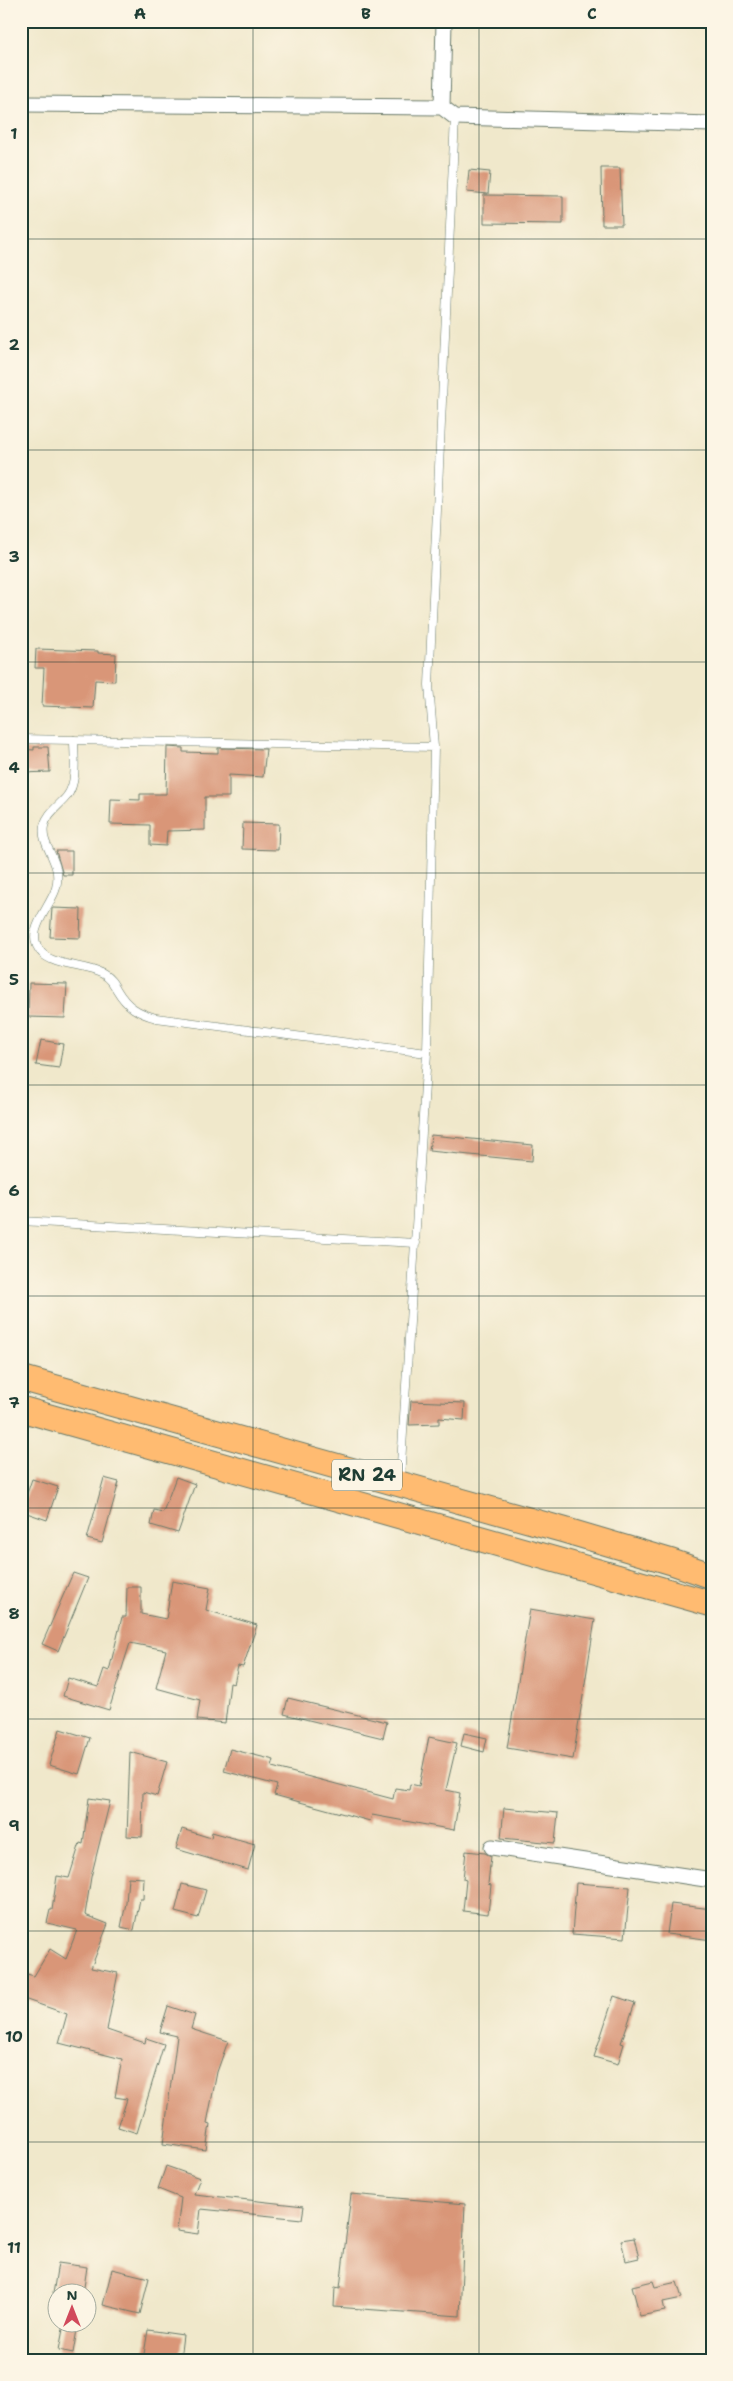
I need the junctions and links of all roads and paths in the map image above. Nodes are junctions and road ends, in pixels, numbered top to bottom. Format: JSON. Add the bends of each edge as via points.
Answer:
{"nodes":[{"id":1,"x":444,"y":21,"type":"edge"},
{"id":2,"x":21,"y":104,"type":"edge"},
{"id":3,"x":442,"y":107,"type":"junction"},
{"id":4,"x":455,"y":117,"type":"junction"},
{"id":5,"x":712,"y":124,"type":"edge"},
{"id":6,"x":21,"y":739,"type":"edge"},
{"id":7,"x":74,"y":740,"type":"junction"},
{"id":8,"x":434,"y":747,"type":"junction"},
{"id":9,"x":427,"y":1053,"type":"junction"},
{"id":10,"x":21,"y":1221,"type":"edge"},
{"id":11,"x":416,"y":1244,"type":"junction"},
{"id":12,"x":21,"y":1378,"type":"edge"},
{"id":13,"x":21,"y":1409,"type":"edge"},
{"id":14,"x":400,"y":1484,"type":"junction"},
{"id":15,"x":712,"y":1576,"type":"edge"},
{"id":16,"x":712,"y":1604,"type":"edge"},
{"id":17,"x":492,"y":1847,"type":"dead end"},
{"id":18,"x":712,"y":1880,"type":"edge"}],
"edges":[{"from":1,"to":3,"type":"street"},
{"from":2,"to":3,"type":"street"},
{"from":3,"to":4,"type":"street"},
{"from":4,"to":5,"type":"street"},
{"from":4,"to":8,"type":"lane","via":[[429,685]]},
{"from":6,"to":7,"type":"lane"},
{"from":7,"to":8,"type":"lane"},
{"from":7,"to":9,"type":"lane","via":[[71,786],[44,826],[44,835],[58,869],[58,881],[53,898],[38,922],[36,940],[41,953],[109,977],[128,1005],[156,1018]]},
{"from":8,"to":9,"type":"lane"},
{"from":9,"to":11,"type":"lane"},
{"from":10,"to":11,"type":"lane"},
{"from":11,"to":14,"type":"lane"},
{"from":12,"to":14,"type":"highway","number":"RN 24"},
{"from":13,"to":16,"type":"highway","number":"RN 24"},
{"from":14,"to":15,"type":"highway","number":"RN 24"},
{"from":17,"to":18,"type":"street"}]}
